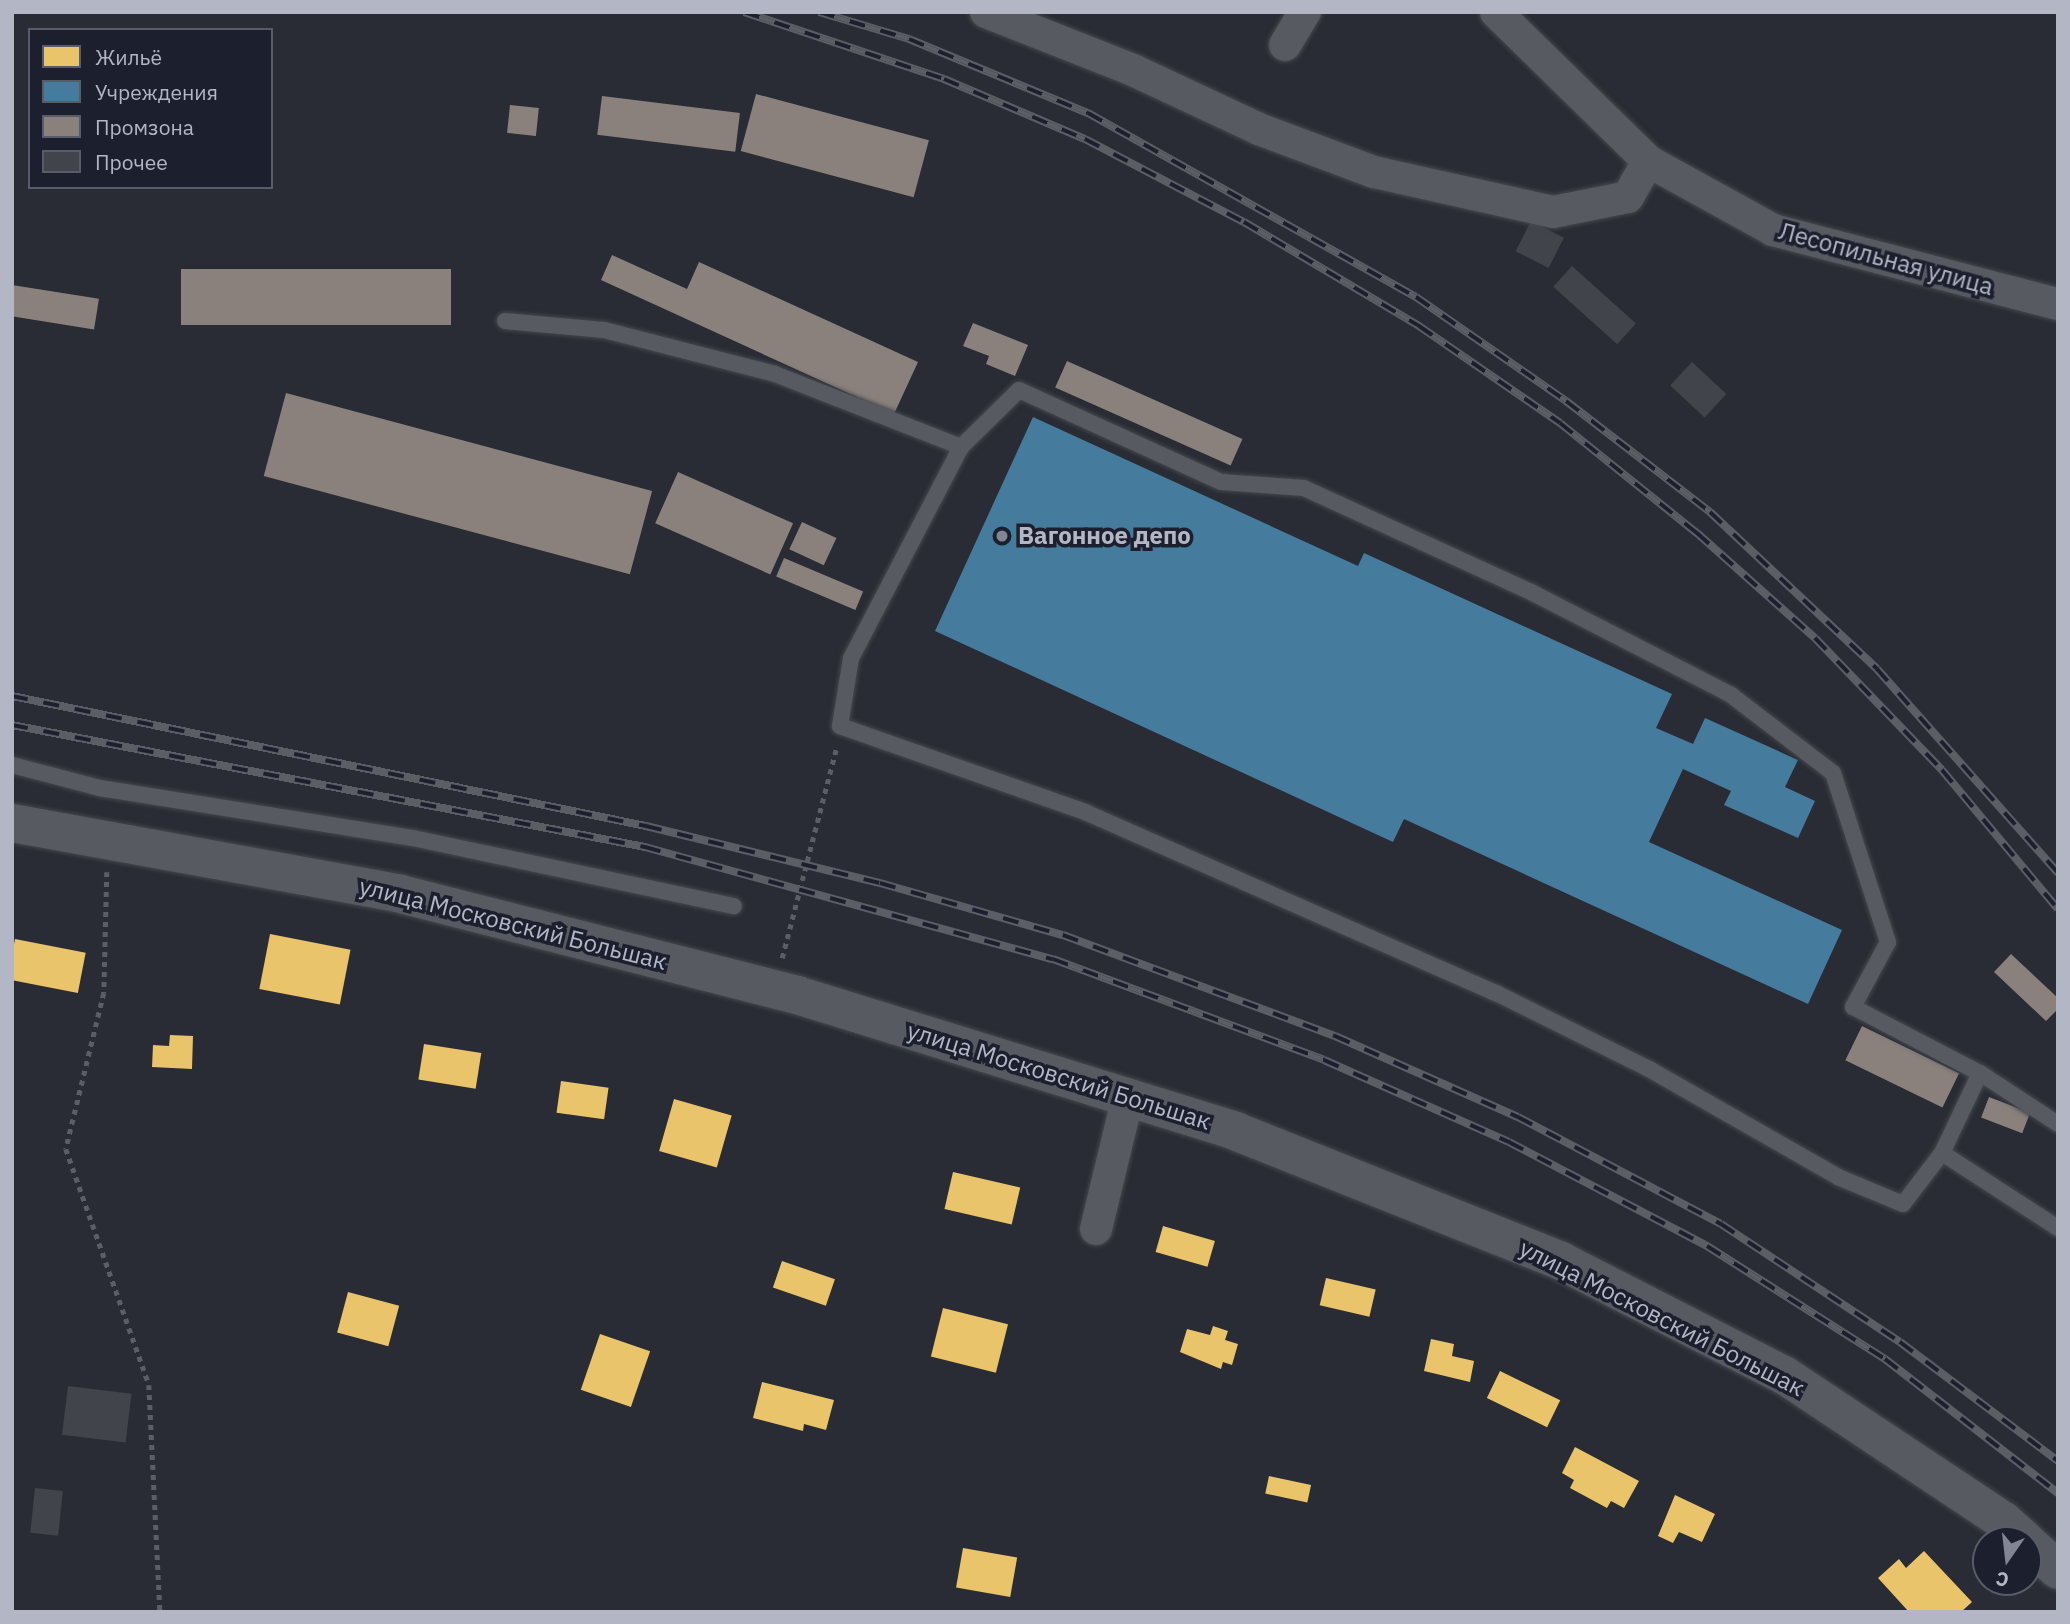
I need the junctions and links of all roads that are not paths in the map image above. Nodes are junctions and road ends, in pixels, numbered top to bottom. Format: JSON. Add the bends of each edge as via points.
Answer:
{"nodes":[{"id":1,"x":986,"y":12,"type":"edge"},
{"id":2,"x":1305,"y":12,"type":"edge"},
{"id":3,"x":1496,"y":12,"type":"edge"},
{"id":4,"x":1285,"y":45,"type":"dead end"},
{"id":5,"x":1648,"y":161,"type":"junction"},
{"id":6,"x":2058,"y":304,"type":"edge"},
{"id":7,"x":505,"y":321,"type":"dead end"},
{"id":8,"x":961,"y":447,"type":"junction"},
{"id":9,"x":12,"y":765,"type":"edge"},
{"id":10,"x":12,"y":823,"type":"edge"},
{"id":11,"x":734,"y":906,"type":"dead end"},
{"id":12,"x":1980,"y":1073,"type":"junction"},
{"id":13,"x":1128,"y":1097,"type":"junction"},
{"id":14,"x":2058,"y":1124,"type":"edge"},
{"id":15,"x":1942,"y":1153,"type":"junction"},
{"id":16,"x":2058,"y":1228,"type":"edge"},
{"id":17,"x":1096,"y":1229,"type":"dead end"},
{"id":18,"x":2010,"y":1526,"type":"edge"},
{"id":19,"x":2042,"y":1556,"type":"edge"},
{"id":20,"x":2058,"y":1570,"type":"edge"}],
"edges":[{"from":1,"to":5,"type":"street","via":[[1133,70],[1259,129],[1374,172],[1553,212],[1628,197]]},
{"from":2,"to":4,"type":"street"},
{"from":3,"to":5,"type":"street","name":"Лесопильная улица"},
{"from":5,"to":6,"type":"street","name":"Лесопильная улица","via":[[1773,230]]},
{"from":7,"to":8,"type":"lane","via":[[604,330],[775,374]]},
{"from":8,"to":12,"type":"lane","via":[[1019,390],[1221,482],[1304,488],[1531,592],[1731,695],[1833,773],[1888,942],[1853,1007]]},
{"from":8,"to":15,"type":"lane","via":[[851,658],[840,726],[1085,812],[1496,993],[1649,1069],[1838,1177],[1903,1204]]},
{"from":9,"to":11,"type":"lane","via":[[100,788],[413,838]]},
{"from":10,"to":13,"type":"street","name":"улица Московский Большак","via":[[401,894],[774,989]]},
{"from":12,"to":14,"type":"lane"},
{"from":12,"to":15,"type":"lane"},
{"from":13,"to":17,"type":"street"},
{"from":13,"to":18,"type":"street","name":"улица Московский Большак","via":[[1235,1131],[1561,1261],[1784,1376]]},
{"from":15,"to":16,"type":"lane"},
{"from":19,"to":20,"type":"street","name":"улица Московский Большак"}]}
